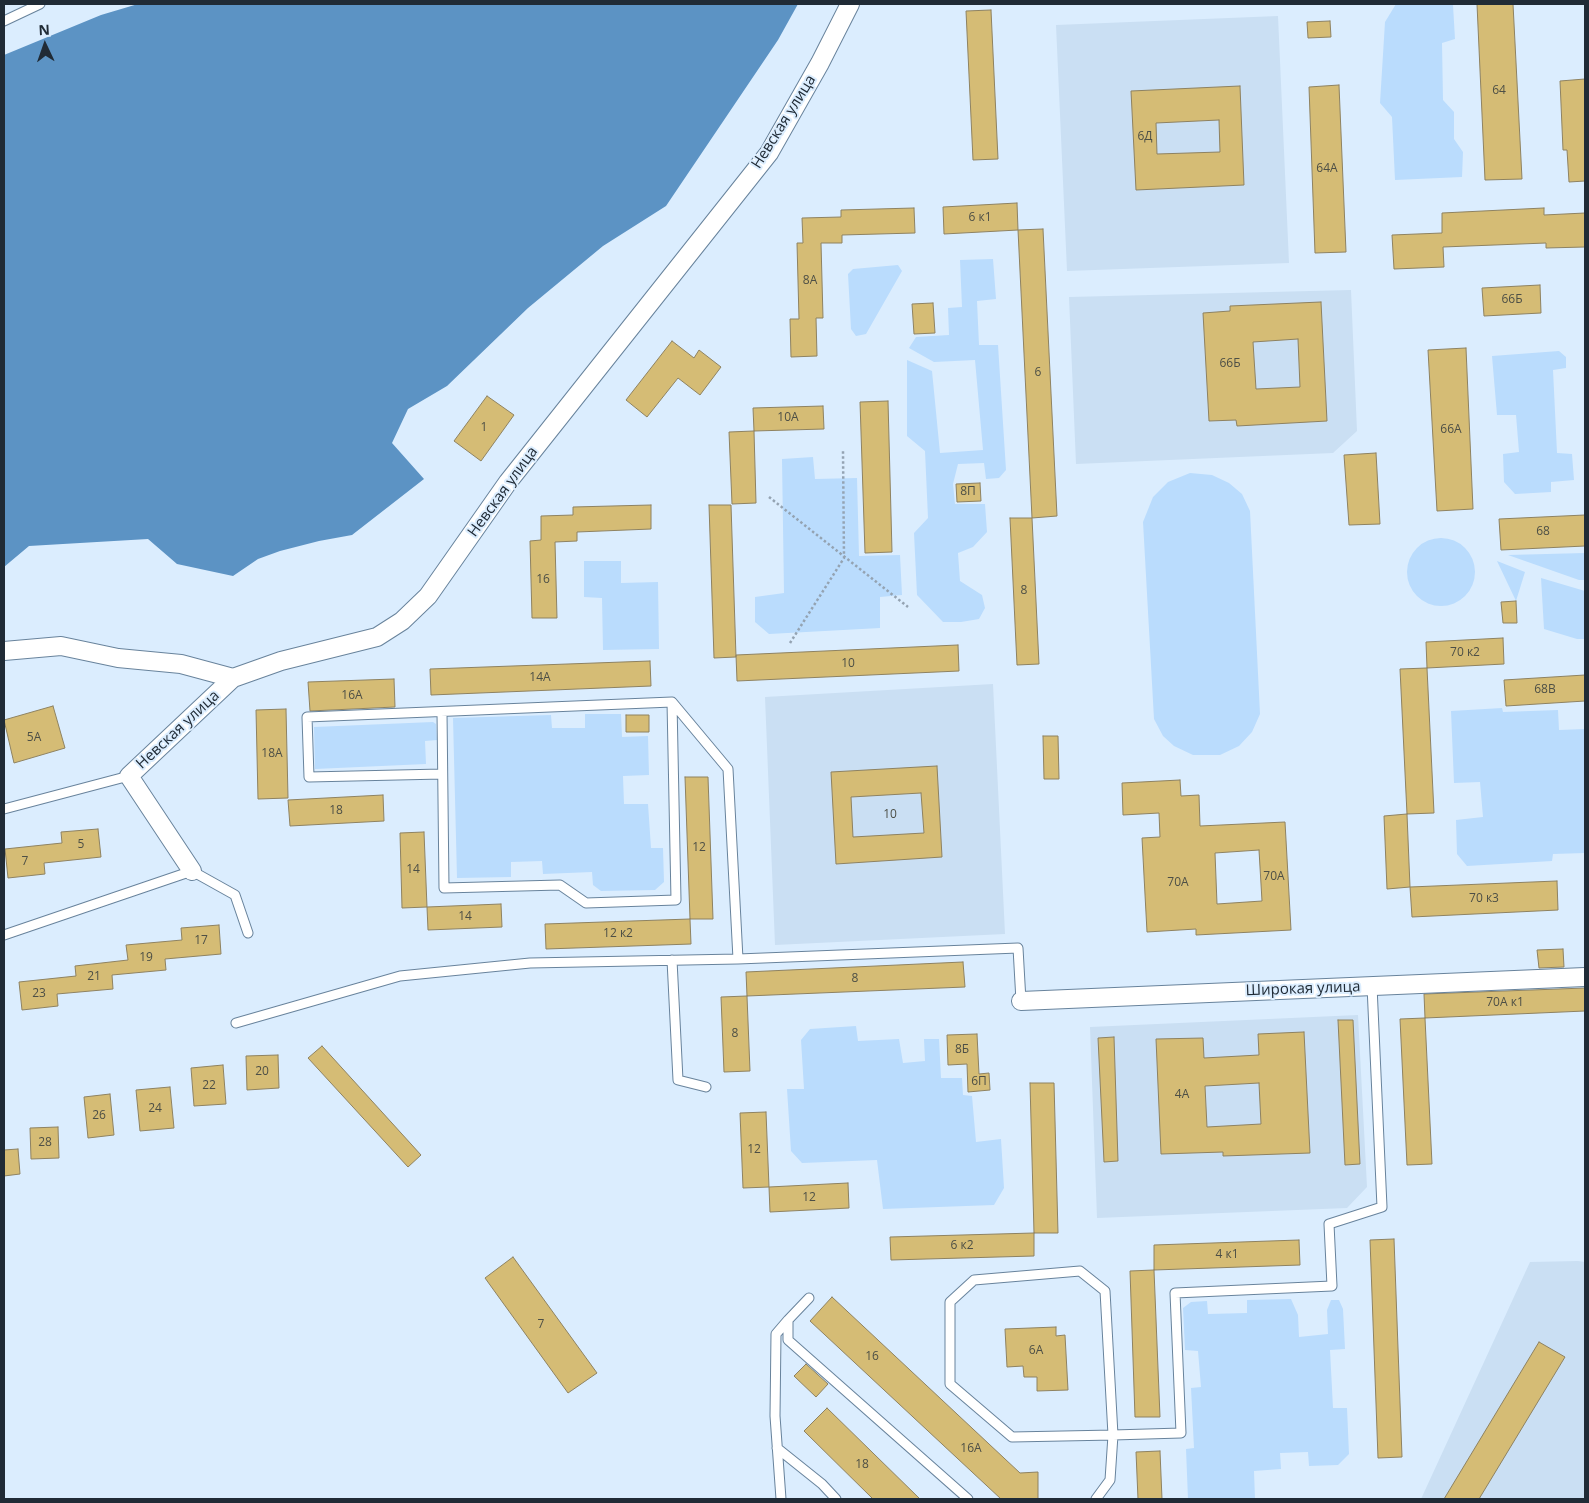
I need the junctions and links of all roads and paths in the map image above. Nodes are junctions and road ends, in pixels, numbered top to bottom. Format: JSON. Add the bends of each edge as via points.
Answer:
{"nodes":[{"id":1,"x":40,"y":4,"type":"edge"},
{"id":2,"x":850,"y":4,"type":"edge"},
{"id":3,"x":4,"y":21,"type":"edge"},
{"id":4,"x":843,"y":450,"type":"dead end"},
{"id":5,"x":769,"y":497,"type":"dead end"},
{"id":6,"x":844,"y":558,"type":"junction"},
{"id":7,"x":908,"y":607,"type":"dead end"},
{"id":8,"x":790,"y":643,"type":"dead end"},
{"id":9,"x":4,"y":651,"type":"edge"},
{"id":10,"x":233,"y":678,"type":"junction"},
{"id":11,"x":672,"y":702,"type":"junction"},
{"id":12,"x":442,"y":712,"type":"junction"},
{"id":13,"x":442,"y":774,"type":"junction"},
{"id":14,"x":129,"y":776,"type":"junction"},
{"id":15,"x":4,"y":809,"type":"edge"},
{"id":16,"x":192,"y":871,"type":"junction"},
{"id":17,"x":248,"y":934,"type":"dead end"},
{"id":18,"x":4,"y":935,"type":"edge"},
{"id":19,"x":738,"y":959,"type":"junction"},
{"id":20,"x":672,"y":960,"type":"junction"},
{"id":21,"x":1585,"y":977,"type":"edge"},
{"id":22,"x":1372,"y":986,"type":"junction"},
{"id":23,"x":1021,"y":1001,"type":"joint"},
{"id":24,"x":236,"y":1023,"type":"dead end"},
{"id":25,"x":706,"y":1087,"type":"dead end"},
{"id":26,"x":809,"y":1298,"type":"dead end"},
{"id":27,"x":788,"y":1320,"type":"junction"},
{"id":28,"x":1113,"y":1435,"type":"junction"},
{"id":29,"x":777,"y":1448,"type":"junction"},
{"id":30,"x":780,"y":1499,"type":"edge"},
{"id":31,"x":836,"y":1499,"type":"edge"},
{"id":32,"x":968,"y":1499,"type":"edge"},
{"id":33,"x":1096,"y":1499,"type":"edge"}],
"edges":[{"from":1,"to":3,"type":"lane"},
{"from":2,"to":10,"type":"street","name":"Невская улица","via":[[768,153],[508,482],[428,596],[402,621],[377,637],[280,661]]},
{"from":4,"to":6,"type":"path"},
{"from":5,"to":6,"type":"path"},
{"from":6,"to":7,"type":"path"},
{"from":6,"to":8,"type":"path"},
{"from":9,"to":10,"type":"street","via":[[61,646],[118,658],[181,664]]},
{"from":10,"to":14,"type":"street","name":"Невская улица"},
{"from":11,"to":12,"type":"lane"},
{"from":11,"to":13,"type":"lane","via":[[676,900],[586,903],[560,885],[444,888]]},
{"from":11,"to":19,"type":"lane","via":[[728,768]]},
{"from":12,"to":13,"type":"lane"},
{"from":12,"to":13,"type":"lane","via":[[307,717],[309,777]]},
{"from":14,"to":15,"type":"lane"},
{"from":14,"to":16,"type":"street","name":"Невская улица"},
{"from":16,"to":17,"type":"lane","via":[[235,894]]},
{"from":16,"to":18,"type":"lane"},
{"from":19,"to":20,"type":"lane"},
{"from":19,"to":23,"type":"lane","via":[[1018,948]]},
{"from":20,"to":24,"type":"lane","via":[[530,963],[400,976]]},
{"from":20,"to":25,"type":"lane","via":[[678,1080]]},
{"from":21,"to":22,"type":"street","name":"Широкая улица"},
{"from":22,"to":23,"type":"street","name":"Широкая улица"},
{"from":22,"to":28,"type":"lane","via":[[1382,1207],[1329,1224],[1332,1286],[1175,1293],[1181,1433]]},
{"from":26,"to":27,"type":"lane"},
{"from":27,"to":29,"type":"lane","via":[[776,1334]]},
{"from":27,"to":32,"type":"lane","via":[[788,1340]]},
{"from":28,"to":28,"type":"lane","via":[[1105,1291],[1080,1271],[974,1280],[950,1302],[950,1384],[1012,1437]]},
{"from":28,"to":33,"type":"lane","via":[[1110,1480]]},
{"from":29,"to":30,"type":"lane"},
{"from":29,"to":31,"type":"lane"}]}
